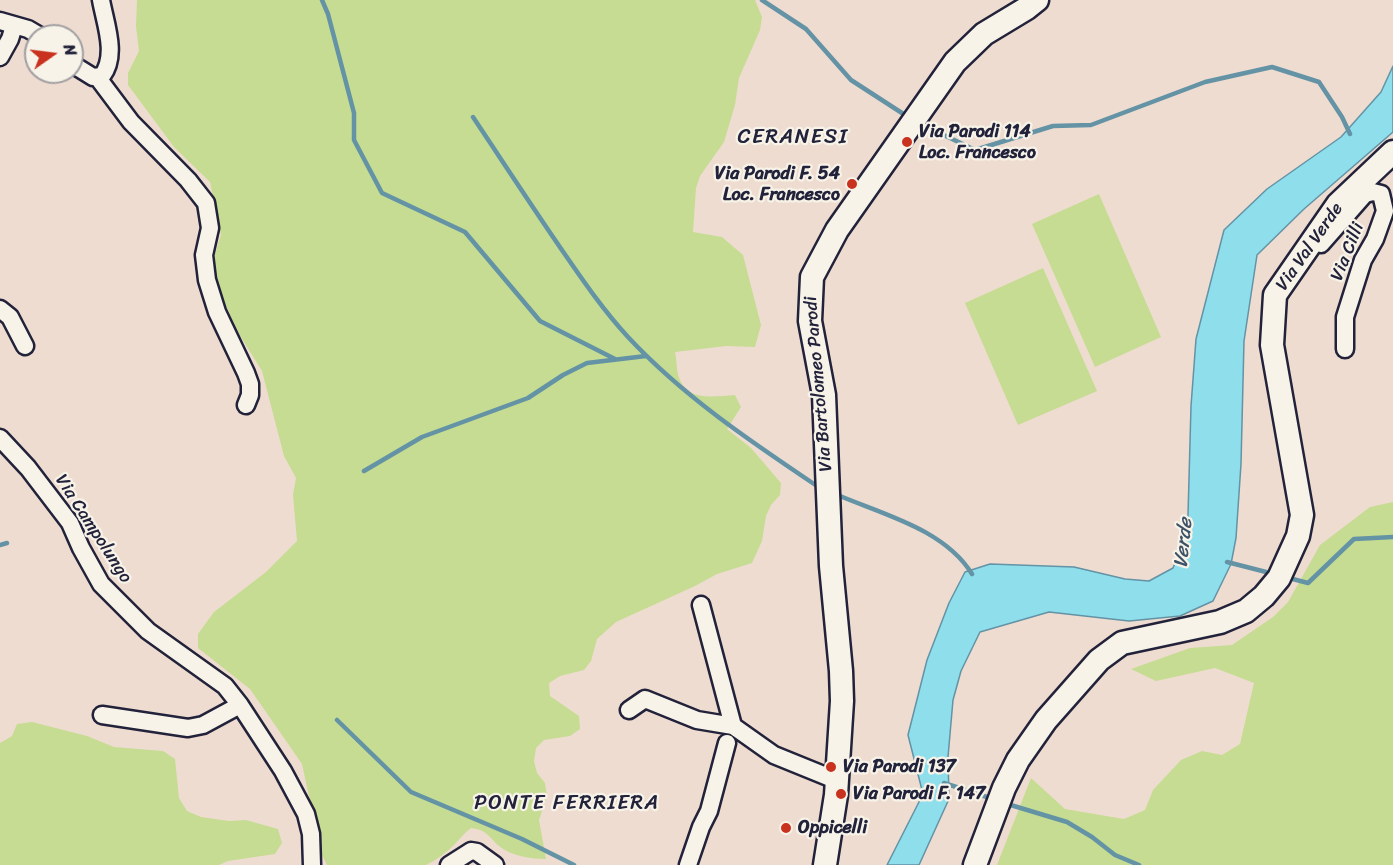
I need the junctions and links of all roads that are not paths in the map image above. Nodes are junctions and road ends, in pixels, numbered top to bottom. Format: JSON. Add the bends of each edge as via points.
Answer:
{"nodes":[{"id":1,"x":101,"y":0,"type":"edge"},
{"id":2,"x":1037,"y":0,"type":"edge"},
{"id":3,"x":7,"y":23,"type":"edge"},
{"id":4,"x":24,"y":28,"type":"edge"},
{"id":5,"x":0,"y":57,"type":"edge"},
{"id":6,"x":84,"y":72,"type":"edge"},
{"id":7,"x":98,"y":78,"type":"junction"},
{"id":8,"x":1393,"y":152,"type":"edge"},
{"id":9,"x":1287,"y":279,"type":"junction"},
{"id":10,"x":0,"y":309,"type":"edge"},
{"id":11,"x":26,"y":346,"type":"dead end"},
{"id":12,"x":1345,"y":349,"type":"dead end"},
{"id":13,"x":246,"y":405,"type":"dead end"},
{"id":14,"x":0,"y":438,"type":"edge"},
{"id":15,"x":701,"y":606,"type":"dead end"},
{"id":16,"x":240,"y":705,"type":"junction"},
{"id":17,"x":629,"y":710,"type":"dead end"},
{"id":18,"x":102,"y":715,"type":"dead end"},
{"id":19,"x":733,"y":726,"type":"junction"},
{"id":20,"x":727,"y":743,"type":"dead end"},
{"id":21,"x":837,"y":781,"type":"junction"},
{"id":22,"x":312,"y":865,"type":"edge"},
{"id":23,"x":448,"y":865,"type":"edge"},
{"id":24,"x":495,"y":865,"type":"edge"},
{"id":25,"x":688,"y":865,"type":"edge"},
{"id":26,"x":825,"y":865,"type":"edge"},
{"id":27,"x":975,"y":865,"type":"edge"}],
"edges":[{"from":1,"to":7,"type":"street","via":[[110,49],[108,67]]},
{"from":2,"to":21,"type":"main road","name":"Via Bartolomeo Parodi","via":[[984,34],[955,62],[837,230],[812,277],[810,321],[824,395],[831,566],[842,671]]},
{"from":3,"to":4,"type":"street"},
{"from":3,"to":5,"type":"street","via":[[10,39]]},
{"from":6,"to":7,"type":"street"},
{"from":7,"to":13,"type":"street","via":[[131,122],[206,203],[210,228],[204,255],[207,280],[250,384]]},
{"from":8,"to":9,"type":"main road","name":"Via Val Verde","via":[[1338,204]]},
{"from":9,"to":12,"type":"street","name":"Via Cilli","via":[[1365,194],[1381,194],[1385,211],[1363,260],[1345,317]]},
{"from":9,"to":27,"type":"main road","name":"Via Val Verde","via":[[1275,295],[1272,345],[1302,515],[1298,536],[1279,578],[1246,611],[1220,622],[1122,643],[1099,660],[1046,720],[1018,760]]},
{"from":10,"to":11,"type":"street","via":[[10,317]]},
{"from":14,"to":16,"type":"street","name":"Via Campolungo","via":[[70,523],[101,584],[148,631],[225,686]]},
{"from":15,"to":19,"type":"street"},
{"from":16,"to":18,"type":"street","via":[[203,725],[188,728]]},
{"from":16,"to":22,"type":"street","name":"Via Campolungo","via":[[306,814]]},
{"from":17,"to":19,"type":"street","via":[[645,699],[697,720]]},
{"from":19,"to":21,"type":"street","via":[[774,755]]},
{"from":20,"to":25,"type":"street","via":[[709,810]]},
{"from":21,"to":26,"type":"main road","name":"Via Bartolomeo Parodi"},
{"from":23,"to":24,"type":"street","via":[[471,850]]}]}
